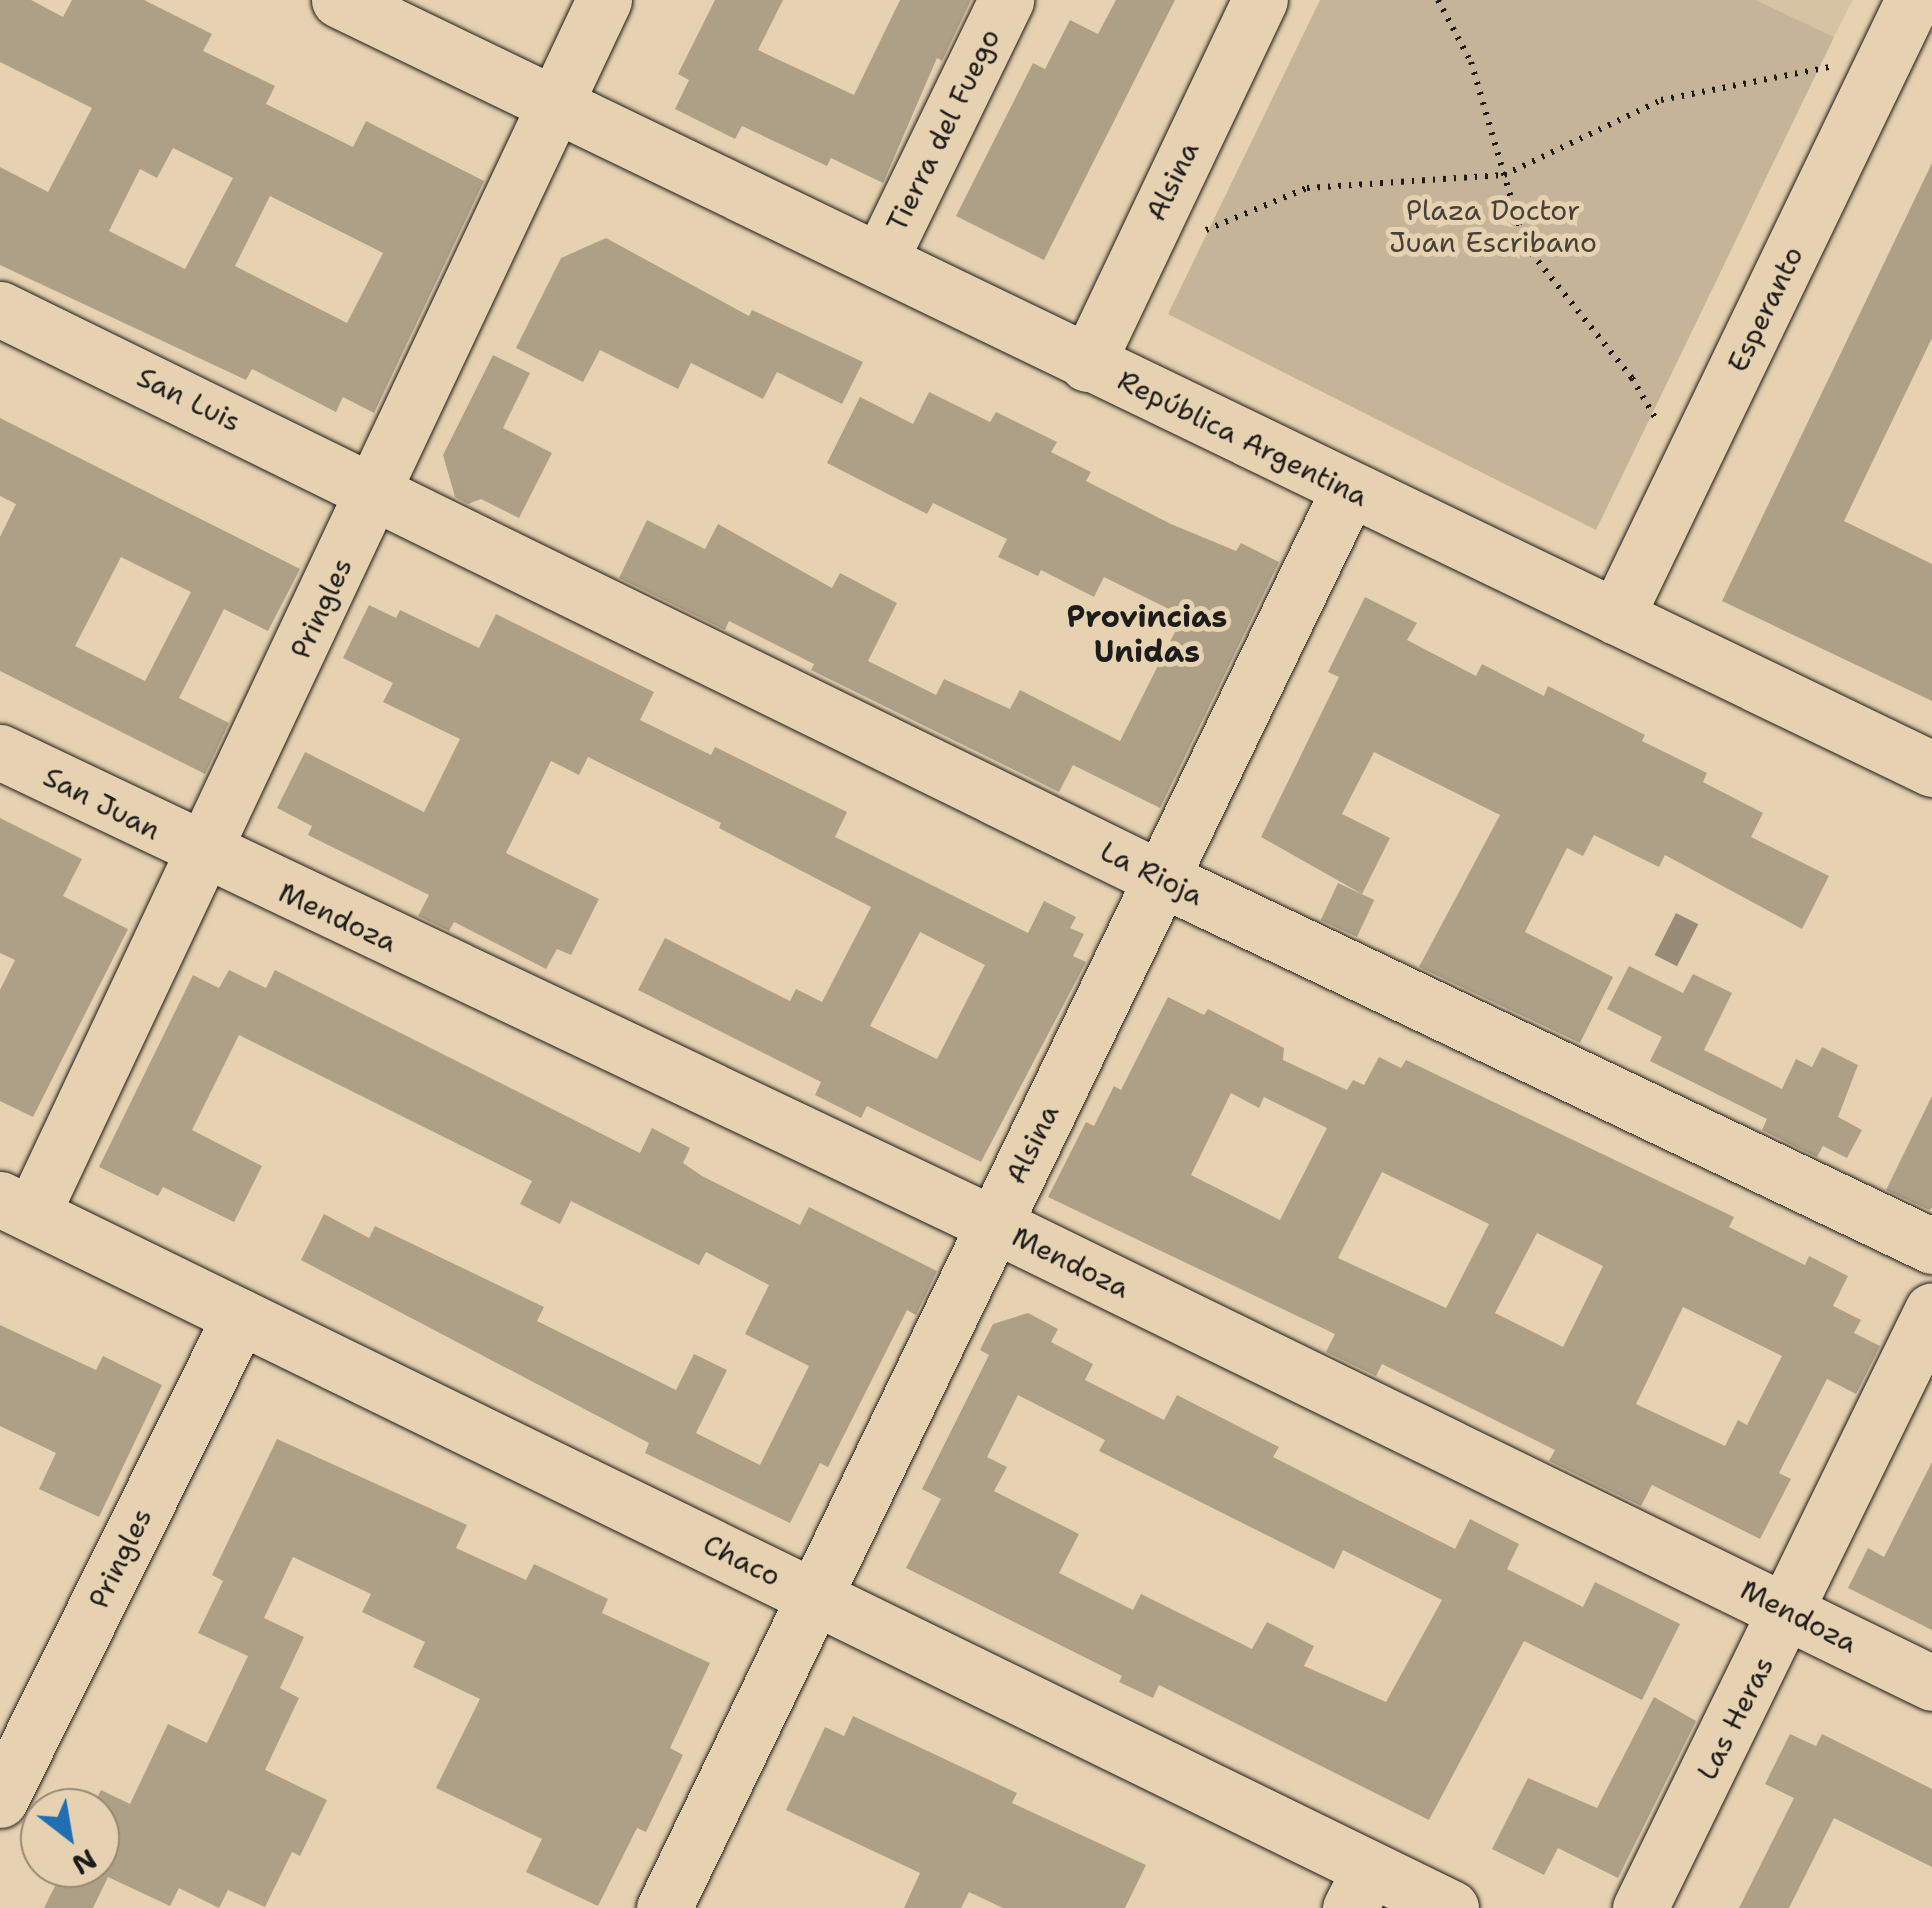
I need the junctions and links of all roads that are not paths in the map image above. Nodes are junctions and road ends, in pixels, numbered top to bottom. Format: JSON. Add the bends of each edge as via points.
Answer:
{"nodes":[{"id":1,"x":339,"y":0,"type":"edge"},
{"id":2,"x":604,"y":0,"type":"edge"},
{"id":3,"x":1006,"y":0,"type":"edge"},
{"id":4,"x":1260,"y":0,"type":"edge"},
{"id":5,"x":1914,"y":0,"type":"edge"},
{"id":6,"x":556,"y":102,"type":"junction"},
{"id":7,"x":880,"y":260,"type":"junction"},
{"id":8,"x":0,"y":309,"type":"edge"},
{"id":9,"x":1087,"y":364,"type":"junction"},
{"id":10,"x":377,"y":489,"type":"junction"},
{"id":11,"x":1349,"y":489,"type":"junction"},
{"id":12,"x":1616,"y":617,"type":"junction"},
{"id":13,"x":0,"y":752,"type":"edge"},
{"id":14,"x":1932,"y":769,"type":"edge"},
{"id":15,"x":204,"y":854,"type":"junction"},
{"id":16,"x":1162,"y":878,"type":"junction"},
{"id":17,"x":16,"y":1207,"type":"edge"},
{"id":18,"x":993,"y":1224,"type":"junction"},
{"id":19,"x":1932,"y":1246,"type":"edge"},
{"id":20,"x":1932,"y":1310,"type":"edge"},
{"id":21,"x":240,"y":1316,"type":"junction"},
{"id":22,"x":814,"y":1594,"type":"junction"},
{"id":23,"x":1789,"y":1610,"type":"junction"},
{"id":24,"x":1932,"y":1683,"type":"edge"},
{"id":25,"x":0,"y":1800,"type":"edge"},
{"id":26,"x":1360,"y":1889,"type":"edge"},
{"id":27,"x":664,"y":1908,"type":"edge"},
{"id":28,"x":1451,"y":1908,"type":"edge"},
{"id":29,"x":1640,"y":1908,"type":"edge"}],
"edges":[{"from":1,"to":6,"type":"street","name":"República Argentina"},
{"from":2,"to":6,"type":"street","name":"Pringles"},
{"from":3,"to":7,"type":"street","name":"Tierra del Fuego"},
{"from":4,"to":9,"type":"street","name":"Alsina"},
{"from":5,"to":12,"type":"street","name":"Esperanto"},
{"from":6,"to":7,"type":"street","name":"República Argentina"},
{"from":6,"to":10,"type":"street","name":"Pringles"},
{"from":7,"to":9,"type":"street","name":"República Argentina"},
{"from":8,"to":10,"type":"street","name":"San Luis"},
{"from":9,"to":11,"type":"street","name":"República Argentina"},
{"from":10,"to":15,"type":"street","name":"Pringles"},
{"from":10,"to":16,"type":"street","name":"La Rioja"},
{"from":11,"to":12,"type":"street","name":"República Argentina"},
{"from":11,"to":16,"type":"street","name":"Alsina"},
{"from":12,"to":14,"type":"street","name":"República Argentina"},
{"from":13,"to":15,"type":"street","name":"San Juan"},
{"from":15,"to":17,"type":"street","name":"Pringles"},
{"from":15,"to":18,"type":"street","name":"Mendoza"},
{"from":16,"to":18,"type":"street","name":"Alsina"},
{"from":16,"to":19,"type":"street","name":"La Rioja"},
{"from":17,"to":21,"type":"street","name":"Chaco"},
{"from":18,"to":22,"type":"street","name":"Alsina"},
{"from":18,"to":23,"type":"street","name":"Mendoza"},
{"from":20,"to":23,"type":"street","name":"Las Heras"},
{"from":21,"to":22,"type":"street","name":"Chaco"},
{"from":21,"to":25,"type":"street","name":"Pringles"},
{"from":22,"to":26,"type":"street","name":"Chaco"},
{"from":22,"to":27,"type":"street","name":"Alsina"},
{"from":23,"to":24,"type":"street","name":"Mendoza"},
{"from":23,"to":29,"type":"street","name":"Las Heras"},
{"from":26,"to":28,"type":"street","name":"Chaco"}]}
